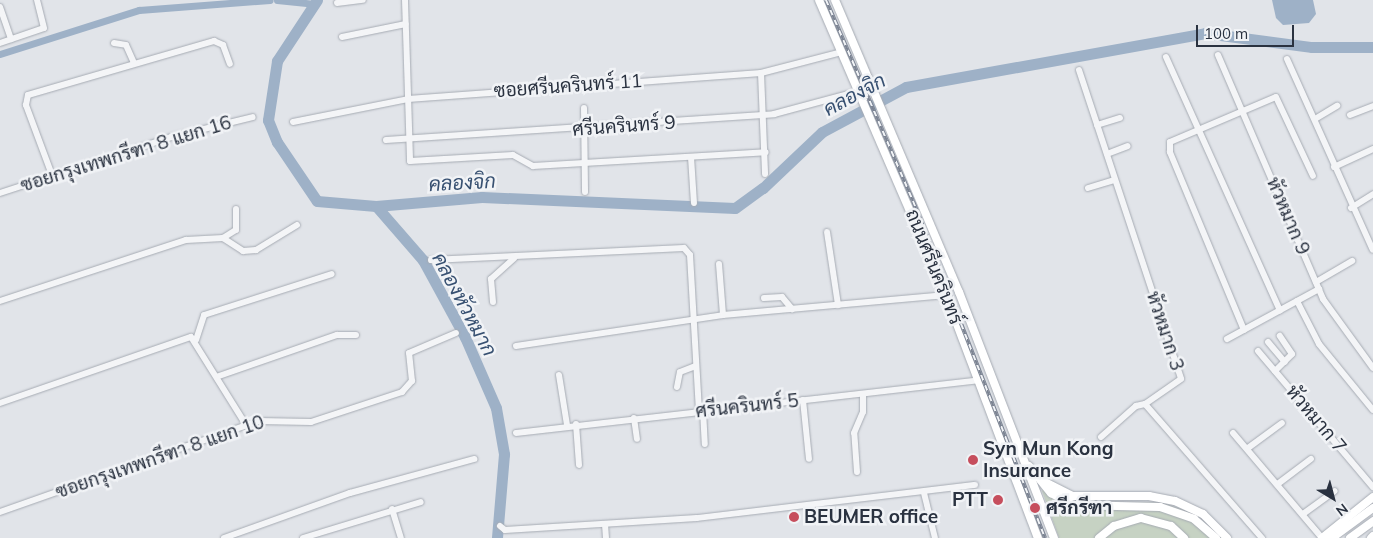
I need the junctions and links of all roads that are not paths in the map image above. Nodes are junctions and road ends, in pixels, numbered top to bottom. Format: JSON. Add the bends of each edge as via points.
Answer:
{"nodes":[{"id":1,"x":37,"y":0,"type":"edge"},
{"id":2,"x":363,"y":0,"type":"edge"},
{"id":3,"x":405,"y":0,"type":"edge"},
{"id":4,"x":819,"y":0,"type":"edge"},
{"id":5,"x":835,"y":0,"type":"edge"},
{"id":6,"x":337,"y":3,"type":"dead end"},
{"id":7,"x":0,"y":7,"type":"edge"},
{"id":8,"x":406,"y":24,"type":"junction"},
{"id":9,"x":342,"y":37,"type":"dead end"},
{"id":10,"x":11,"y":39,"type":"junction"},
{"id":11,"x":0,"y":43,"type":"edge"},
{"id":12,"x":114,"y":43,"type":"dead end"},
{"id":13,"x":842,"y":52,"type":"junction"},
{"id":14,"x":1218,"y":55,"type":"dead end"},
{"id":15,"x":1166,"y":57,"type":"dead end"},
{"id":16,"x":1287,"y":59,"type":"dead end"},
{"id":17,"x":134,"y":63,"type":"junction"},
{"id":18,"x":230,"y":64,"type":"dead end"},
{"id":19,"x":1079,"y":70,"type":"dead end"},
{"id":20,"x":761,"y":73,"type":"junction"},
{"id":21,"x":859,"y":90,"type":"junction"},
{"id":22,"x":408,"y":99,"type":"junction"},
{"id":23,"x":1337,"y":106,"type":"dead end"},
{"id":24,"x":1373,"y":106,"type":"edge"},
{"id":25,"x":584,"y":108,"type":"dead end"},
{"id":26,"x":1244,"y":111,"type":"junction"},
{"id":27,"x":765,"y":115,"type":"junction"},
{"id":28,"x":1350,"y":115,"type":"dead end"},
{"id":29,"x":253,"y":118,"type":"dead end"},
{"id":30,"x":1120,"y":118,"type":"dead end"},
{"id":31,"x":1315,"y":119,"type":"junction"},
{"id":32,"x":293,"y":122,"type":"dead end"},
{"id":33,"x":1097,"y":125,"type":"junction"},
{"id":34,"x":584,"y":129,"type":"junction"},
{"id":35,"x":1198,"y":130,"type":"junction"},
{"id":36,"x":408,"y":138,"type":"junction"},
{"id":37,"x":386,"y":140,"type":"dead end"},
{"id":38,"x":1128,"y":146,"type":"dead end"},
{"id":39,"x":1373,"y":149,"type":"edge"},
{"id":40,"x":766,"y":152,"type":"junction"},
{"id":41,"x":1107,"y":154,"type":"junction"},
{"id":42,"x":691,"y":157,"type":"junction"},
{"id":43,"x":585,"y":163,"type":"junction"},
{"id":44,"x":1334,"y":167,"type":"junction"},
{"id":45,"x":765,"y":174,"type":"dead end"},
{"id":46,"x":52,"y":175,"type":"junction"},
{"id":47,"x":1313,"y":176,"type":"dead end"},
{"id":48,"x":1115,"y":180,"type":"junction"},
{"id":49,"x":1088,"y":188,"type":"dead end"},
{"id":50,"x":0,"y":192,"type":"edge"},
{"id":51,"x":585,"y":192,"type":"dead end"},
{"id":52,"x":1373,"y":194,"type":"edge"},
{"id":53,"x":694,"y":203,"type":"dead end"},
{"id":54,"x":1352,"y":208,"type":"junction"},
{"id":55,"x":236,"y":209,"type":"dead end"},
{"id":56,"x":297,"y":225,"type":"dead end"},
{"id":57,"x":827,"y":232,"type":"dead end"},
{"id":58,"x":223,"y":238,"type":"junction"},
{"id":59,"x":1372,"y":247,"type":"edge"},
{"id":60,"x":514,"y":258,"type":"junction"},
{"id":61,"x":431,"y":260,"type":"dead end"},
{"id":62,"x":1352,"y":261,"type":"dead end"},
{"id":63,"x":719,"y":264,"type":"dead end"},
{"id":64,"x":332,"y":274,"type":"dead end"},
{"id":65,"x":1316,"y":282,"type":"junction"},
{"id":66,"x":1319,"y":289,"type":"junction"},
{"id":67,"x":946,"y":295,"type":"junction"},
{"id":68,"x":764,"y":298,"type":"dead end"},
{"id":69,"x":0,"y":301,"type":"edge"},
{"id":70,"x":1297,"y":301,"type":"junction"},
{"id":71,"x":494,"y":302,"type":"dead end"},
{"id":72,"x":838,"y":305,"type":"junction"},
{"id":73,"x":792,"y":309,"type":"junction"},
{"id":74,"x":1280,"y":311,"type":"junction"},
{"id":75,"x":723,"y":315,"type":"junction"},
{"id":76,"x":694,"y":320,"type":"junction"},
{"id":77,"x":1244,"y":330,"type":"junction"},
{"id":78,"x":456,"y":334,"type":"dead end"},
{"id":79,"x":356,"y":335,"type":"dead end"},
{"id":80,"x":1280,"y":336,"type":"dead end"},
{"id":81,"x":1227,"y":339,"type":"dead end"},
{"id":82,"x":196,"y":340,"type":"junction"},
{"id":83,"x":1268,"y":342,"type":"dead end"},
{"id":84,"x":516,"y":346,"type":"dead end"},
{"id":85,"x":1258,"y":351,"type":"dead end"},
{"id":86,"x":1285,"y":362,"type":"junction"},
{"id":87,"x":696,"y":366,"type":"junction"},
{"id":88,"x":1373,"y":368,"type":"edge"},
{"id":89,"x":1274,"y":371,"type":"junction"},
{"id":90,"x":559,"y":375,"type":"dead end"},
{"id":91,"x":219,"y":376,"type":"junction"},
{"id":92,"x":978,"y":380,"type":"junction"},
{"id":93,"x":677,"y":387,"type":"dead end"},
{"id":94,"x":863,"y":394,"type":"junction"},
{"id":95,"x":803,"y":400,"type":"junction"},
{"id":96,"x":0,"y":403,"type":"edge"},
{"id":97,"x":1145,"y":404,"type":"junction"},
{"id":98,"x":1373,"y":410,"type":"edge"},
{"id":99,"x":701,"y":411,"type":"junction"},
{"id":100,"x":634,"y":418,"type":"junction"},
{"id":101,"x":1282,"y":423,"type":"dead end"},
{"id":102,"x":576,"y":424,"type":"junction"},
{"id":103,"x":246,"y":425,"type":"junction"},
{"id":104,"x":567,"y":425,"type":"junction"},
{"id":105,"x":1233,"y":432,"type":"dead end"},
{"id":106,"x":516,"y":433,"type":"dead end"},
{"id":107,"x":1101,"y":437,"type":"dead end"},
{"id":108,"x":638,"y":439,"type":"dead end"},
{"id":109,"x":705,"y":444,"type":"dead end"},
{"id":110,"x":1248,"y":448,"type":"junction"},
{"id":111,"x":1022,"y":456,"type":"junction"},
{"id":112,"x":474,"y":459,"type":"dead end"},
{"id":113,"x":810,"y":459,"type":"dead end"},
{"id":114,"x":1311,"y":459,"type":"dead end"},
{"id":115,"x":579,"y":465,"type":"dead end"},
{"id":116,"x":857,"y":472,"type":"dead end"},
{"id":117,"x":1037,"y":477,"type":"junction"},
{"id":118,"x":1278,"y":483,"type":"junction"},
{"id":119,"x":975,"y":485,"type":"dead end"},
{"id":120,"x":1373,"y":487,"type":"edge"},
{"id":121,"x":1335,"y":491,"type":"dead end"},
{"id":122,"x":924,"y":493,"type":"junction"},
{"id":123,"x":1373,"y":498,"type":"edge"},
{"id":124,"x":421,"y":502,"type":"dead end"},
{"id":125,"x":1373,"y":508,"type":"edge"},
{"id":126,"x":392,"y":510,"type":"junction"},
{"id":127,"x":0,"y":512,"type":"edge"},
{"id":128,"x":1303,"y":514,"type":"junction"},
{"id":129,"x":1373,"y":521,"type":"edge"},
{"id":130,"x":605,"y":524,"type":"junction"},
{"id":131,"x":500,"y":526,"type":"dead end"},
{"id":132,"x":224,"y":538,"type":"edge"},
{"id":133,"x":303,"y":538,"type":"edge"},
{"id":134,"x":401,"y":538,"type":"edge"},
{"id":135,"x":606,"y":538,"type":"edge"},
{"id":136,"x":935,"y":538,"type":"edge"},
{"id":137,"x":1038,"y":538,"type":"edge"},
{"id":138,"x":1054,"y":538,"type":"edge"},
{"id":139,"x":1099,"y":538,"type":"edge"},
{"id":140,"x":1184,"y":538,"type":"edge"},
{"id":141,"x":1216,"y":538,"type":"edge"},
{"id":142,"x":1227,"y":538,"type":"edge"},
{"id":143,"x":1262,"y":538,"type":"edge"},
{"id":144,"x":1322,"y":538,"type":"edge"},
{"id":145,"x":1332,"y":538,"type":"edge"},
{"id":146,"x":1350,"y":538,"type":"edge"}],
"edges":[{"from":1,"to":10,"type":"street","via":[[44,28]]},
{"from":2,"to":6,"type":"street"},
{"from":3,"to":8,"type":"street"},
{"from":4,"to":13,"type":"main road","name":"ถนนศรีนครินทร์"},
{"from":5,"to":111,"type":"main road","name":"ถนนศรีนครินทร์","via":[[885,115]]},
{"from":7,"to":10,"type":"street"},
{"from":8,"to":9,"type":"street"},
{"from":8,"to":22,"type":"street"},
{"from":10,"to":11,"type":"street"},
{"from":12,"to":17,"type":"street","via":[[126,45]]},
{"from":13,"to":20,"type":"street","name":"ซอยศรีนครินทร์ 11"},
{"from":13,"to":21,"type":"main road","name":"ถนนศรีนครินทร์"},
{"from":14,"to":26,"type":"street","name":"หัวหมาก 9"},
{"from":15,"to":35,"type":"street"},
{"from":16,"to":31,"type":"street"},
{"from":17,"to":18,"type":"street","via":[[218,41]]},
{"from":17,"to":46,"type":"street","via":[[28,95],[26,105]]},
{"from":19,"to":33,"type":"street","name":"หัวหมาก 3"},
{"from":20,"to":22,"type":"street","name":"ซอยศรีนครินทร์ 11"},
{"from":20,"to":27,"type":"street"},
{"from":21,"to":27,"type":"street","name":"ศรีนครินทร์ 9"},
{"from":21,"to":67,"type":"main road","name":"ถนนศรีนครินทร์"},
{"from":22,"to":32,"type":"street","name":"ซอยศรีนครินทร์ 11"},
{"from":22,"to":36,"type":"street"},
{"from":23,"to":31,"type":"street"},
{"from":24,"to":28,"type":"street"},
{"from":25,"to":34,"type":"street"},
{"from":26,"to":35,"type":"street"},
{"from":26,"to":47,"type":"street","via":[[1279,98]]},
{"from":26,"to":65,"type":"street","name":"หัวหมาก 9"},
{"from":27,"to":34,"type":"street","name":"ศรีนครินทร์ 9"},
{"from":27,"to":40,"type":"street"},
{"from":29,"to":46,"type":"street","name":"ซอยกรุงเทพกรีฑา 8 แยก 16","via":[[170,137]]},
{"from":30,"to":33,"type":"street"},
{"from":31,"to":44,"type":"street"},
{"from":33,"to":41,"type":"street","name":"หัวหมาก 3"},
{"from":34,"to":36,"type":"street","name":"ศรีนครินทร์ 9"},
{"from":34,"to":43,"type":"street"},
{"from":35,"to":74,"type":"street"},
{"from":35,"to":77,"type":"street","via":[[1168,147]]},
{"from":36,"to":37,"type":"street","name":"ศรีนครินทร์ 9"},
{"from":36,"to":43,"type":"street","via":[[408,159],[413,162],[513,155],[533,166]]},
{"from":38,"to":41,"type":"street"},
{"from":39,"to":44,"type":"street"},
{"from":40,"to":42,"type":"street"},
{"from":40,"to":45,"type":"street"},
{"from":41,"to":48,"type":"street","name":"หัวหมาก 3"},
{"from":42,"to":43,"type":"street"},
{"from":42,"to":53,"type":"street"},
{"from":43,"to":51,"type":"street"},
{"from":44,"to":54,"type":"street"},
{"from":46,"to":50,"type":"street","name":"ซอยกรุงเทพกรีฑา 8 แยก 16"},
{"from":48,"to":49,"type":"street"},
{"from":48,"to":97,"type":"street","name":"หัวหมาก 3","via":[[1180,379]]},
{"from":52,"to":54,"type":"street"},
{"from":54,"to":59,"type":"street"},
{"from":55,"to":58,"type":"street","via":[[236,230]]},
{"from":56,"to":58,"type":"street","via":[[256,250],[243,251]]},
{"from":57,"to":72,"type":"street"},
{"from":58,"to":69,"type":"street","via":[[186,240]]},
{"from":60,"to":61,"type":"street"},
{"from":60,"to":71,"type":"street","via":[[491,279]]},
{"from":60,"to":76,"type":"street","via":[[684,248],[690,255]]},
{"from":62,"to":65,"type":"street"},
{"from":63,"to":75,"type":"street"},
{"from":64,"to":82,"type":"street","via":[[204,315]]},
{"from":65,"to":66,"type":"street","name":"หัวหมาก 9"},
{"from":66,"to":70,"type":"street"},
{"from":66,"to":88,"type":"street","name":"หัวหมาก 9","via":[[1340,328]]},
{"from":67,"to":72,"type":"street"},
{"from":67,"to":92,"type":"main road","name":"ถนนศรีนครินทร์"},
{"from":68,"to":73,"type":"street","via":[[782,297]]},
{"from":70,"to":74,"type":"street"},
{"from":70,"to":98,"type":"street","via":[[1319,344]]},
{"from":72,"to":73,"type":"street"},
{"from":73,"to":75,"type":"street"},
{"from":74,"to":77,"type":"street"},
{"from":75,"to":76,"type":"street"},
{"from":76,"to":84,"type":"street"},
{"from":76,"to":87,"type":"street"},
{"from":77,"to":81,"type":"street"},
{"from":78,"to":103,"type":"street","name":"ซอยกรุงเทพกรีฑา 8 แยก 10","via":[[409,353],[412,381],[402,392],[312,422],[276,419]]},
{"from":79,"to":91,"type":"street","via":[[337,335]]},
{"from":80,"to":86,"type":"street","via":[[1292,354]]},
{"from":82,"to":91,"type":"street"},
{"from":82,"to":96,"type":"street","via":[[185,338]]},
{"from":83,"to":86,"type":"street"},
{"from":85,"to":89,"type":"street","name":"หัวหมาก 7"},
{"from":86,"to":89,"type":"street"},
{"from":87,"to":93,"type":"street","via":[[680,372]]},
{"from":87,"to":99,"type":"street"},
{"from":89,"to":120,"type":"street","name":"หัวหมาก 7"},
{"from":90,"to":104,"type":"street"},
{"from":91,"to":103,"type":"street"},
{"from":92,"to":94,"type":"street","name":"ศรีนครินทร์ 5"},
{"from":92,"to":137,"type":"main road","name":"ถนนศรีนครินทร์"},
{"from":94,"to":95,"type":"street","name":"ศรีนครินทร์ 5"},
{"from":94,"to":116,"type":"street","via":[[864,412],[854,433]]},
{"from":95,"to":99,"type":"street","name":"ศรีนครินทร์ 5"},
{"from":95,"to":113,"type":"street"},
{"from":97,"to":107,"type":"street","via":[[1136,406]]},
{"from":97,"to":143,"type":"street"},
{"from":99,"to":100,"type":"street","name":"ศรีนครินทร์ 5"},
{"from":99,"to":109,"type":"street"},
{"from":100,"to":102,"type":"street","name":"ศรีนครินทร์ 5"},
{"from":100,"to":108,"type":"street"},
{"from":101,"to":110,"type":"street"},
{"from":102,"to":104,"type":"street","name":"ศรีนครินทร์ 5"},
{"from":102,"to":115,"type":"street"},
{"from":103,"to":127,"type":"street","name":"ซอยกรุงเทพกรีฑา 8 แยก 10"},
{"from":104,"to":106,"type":"street","name":"ศรีนครินทร์ 5"},
{"from":105,"to":110,"type":"street"},
{"from":110,"to":118,"type":"street"},
{"from":111,"to":117,"type":"main road"},
{"from":111,"to":138,"type":"main road","name":"ถนนศรีนครินทร์"},
{"from":112,"to":132,"type":"street","via":[[359,490]]},
{"from":114,"to":118,"type":"street"},
{"from":117,"to":141,"type":"main road","via":[[1060,500],[1087,507],[1171,510],[1194,519]]},
{"from":117,"to":142,"type":"main road","via":[[1072,496],[1149,496],[1175,501],[1203,514]]},
{"from":118,"to":128,"type":"street"},
{"from":119,"to":122,"type":"street"},
{"from":121,"to":128,"type":"street"},
{"from":122,"to":130,"type":"street"},
{"from":122,"to":136,"type":"street"},
{"from":123,"to":144,"type":"main road"},
{"from":124,"to":126,"type":"street"},
{"from":125,"to":145,"type":"main road"},
{"from":126,"to":133,"type":"street"},
{"from":126,"to":134,"type":"street"},
{"from":128,"to":144,"type":"street"},
{"from":129,"to":146,"type":"main road"},
{"from":130,"to":131,"type":"street","via":[[504,530]]},
{"from":130,"to":135,"type":"street"},
{"from":139,"to":140,"type":"main road","via":[[1114,526],[1141,518],[1171,526]]}]}
